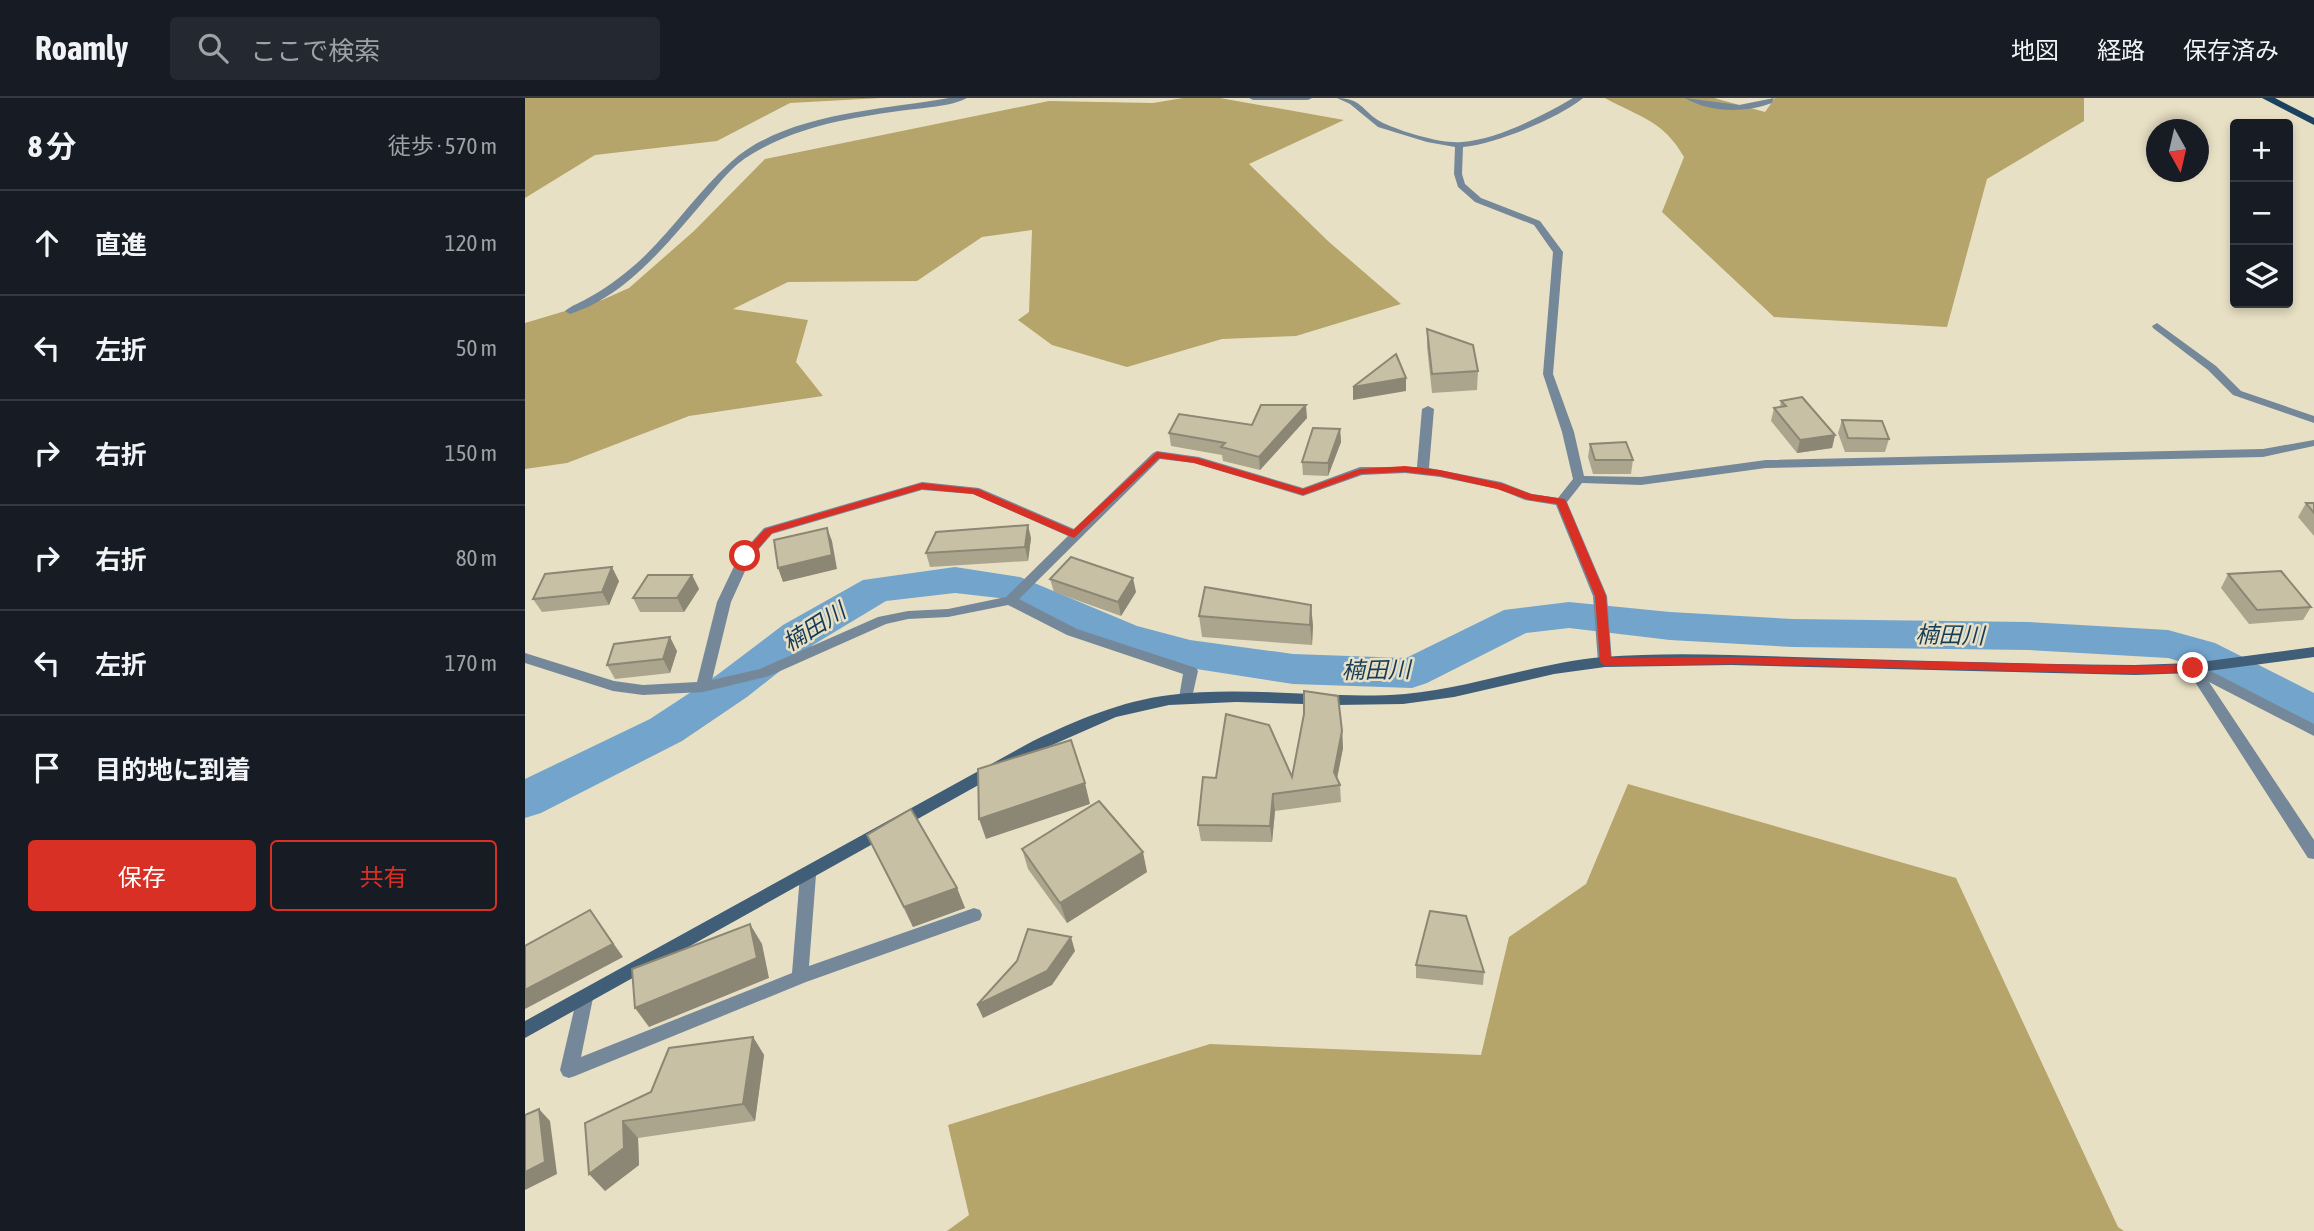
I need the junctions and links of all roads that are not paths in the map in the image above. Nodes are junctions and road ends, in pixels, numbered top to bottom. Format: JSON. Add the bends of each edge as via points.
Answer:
{"nodes":[{"id":1,"x":963,"y":98,"type":"edge"},
{"id":2,"x":1253,"y":98,"type":"edge"},
{"id":3,"x":1308,"y":98,"type":"edge"},
{"id":4,"x":1341,"y":98,"type":"edge"},
{"id":5,"x":1579,"y":98,"type":"edge"},
{"id":6,"x":1689,"y":98,"type":"edge"},
{"id":7,"x":1770,"y":98,"type":"edge"},
{"id":8,"x":2267,"y":98,"type":"edge"},
{"id":9,"x":2314,"y":122,"type":"edge"},
{"id":10,"x":1459,"y":145,"type":"junction"},
{"id":11,"x":570,"y":311,"type":"dead end"},
{"id":12,"x":2157,"y":326,"type":"dead end"},
{"id":13,"x":1428,"y":410,"type":"dead end"},
{"id":14,"x":2314,"y":419,"type":"edge"},
{"id":15,"x":2314,"y":443,"type":"edge"},
{"id":16,"x":1423,"y":471,"type":"junction"},
{"id":17,"x":1579,"y":479,"type":"junction"},
{"id":18,"x":1561,"y":502,"type":"junction"},
{"id":19,"x":1074,"y":534,"type":"junction"},
{"id":20,"x":1012,"y":596,"type":"junction"},
{"id":21,"x":2314,"y":652,"type":"edge"},
{"id":22,"x":525,"y":658,"type":"edge"},
{"id":23,"x":1605,"y":662,"type":"junction"},
{"id":24,"x":2193,"y":668,"type":"junction"},
{"id":25,"x":703,"y":687,"type":"junction"},
{"id":26,"x":1186,"y":698,"type":"junction"},
{"id":27,"x":2314,"y":731,"type":"edge"},
{"id":28,"x":2314,"y":853,"type":"edge"},
{"id":29,"x":807,"y":875,"type":"junction"},
{"id":30,"x":974,"y":915,"type":"dead end"},
{"id":31,"x":800,"y":977,"type":"junction"},
{"id":32,"x":584,"y":998,"type":"junction"},
{"id":33,"x":525,"y":1030,"type":"edge"}],
"edges":[{"from":1,"to":11,"type":"street","via":[[831,121],[746,154],[649,260],[599,297]]},
{"from":2,"to":3,"type":"street"},
{"from":4,"to":10,"type":"street","via":[[1358,105],[1381,125]]},
{"from":5,"to":10,"type":"street","via":[[1520,126]]},
{"from":6,"to":7,"type":"street","via":[[1717,106],[1755,108]]},
{"from":8,"to":9,"type":"main road"},
{"from":10,"to":17,"type":"street","via":[[1461,185],[1478,200],[1537,223],[1558,252],[1548,374]]},
{"from":12,"to":14,"type":"street","via":[[2237,393]]},
{"from":13,"to":16,"type":"street"},
{"from":15,"to":17,"type":"street","via":[[2263,453],[1779,463],[1641,481]]},
{"from":16,"to":18,"type":"street"},
{"from":16,"to":19,"type":"street","via":[[1360,471],[1303,492],[1195,460],[1157,455]]},
{"from":17,"to":18,"type":"street"},
{"from":18,"to":23,"type":"street","via":[[1600,596]]},
{"from":19,"to":20,"type":"street"},
{"from":19,"to":25,"type":"street","via":[[975,491],[922,486],[768,531],[745,556],[724,601]]},
{"from":20,"to":25,"type":"street","via":[[948,613],[883,620],[764,673]]},
{"from":20,"to":26,"type":"street","via":[[1072,632],[1191,671]]},
{"from":21,"to":24,"type":"street"},
{"from":22,"to":25,"type":"street","via":[[613,686],[643,690]]},
{"from":23,"to":24,"type":"street"},
{"from":23,"to":26,"type":"street","via":[[1516,675],[1415,698],[1367,702],[1289,696]]},
{"from":24,"to":27,"type":"street"},
{"from":24,"to":28,"type":"street"},
{"from":26,"to":29,"type":"street","via":[[1093,719],[1038,745]]},
{"from":29,"to":31,"type":"street"},
{"from":29,"to":32,"type":"street"},
{"from":30,"to":31,"type":"street"},
{"from":31,"to":32,"type":"street","via":[[569,1070]]},
{"from":32,"to":33,"type":"street"}]}
